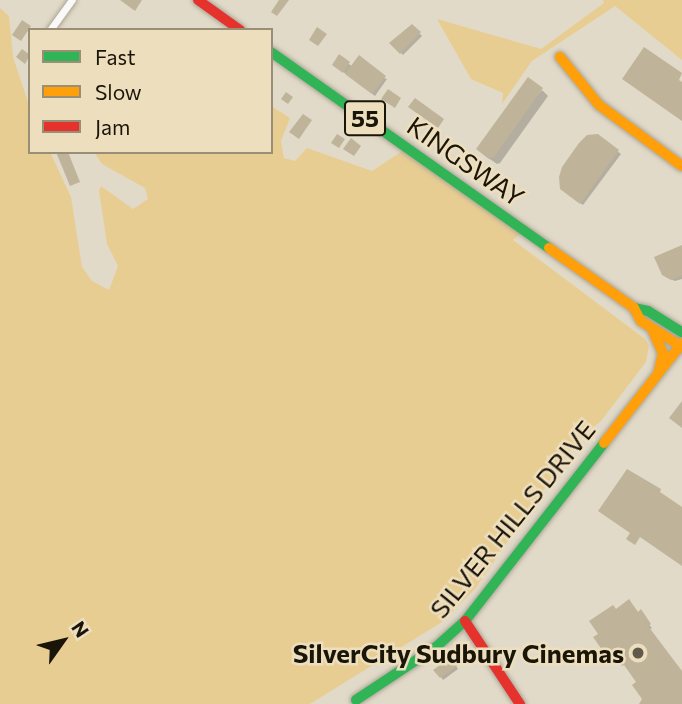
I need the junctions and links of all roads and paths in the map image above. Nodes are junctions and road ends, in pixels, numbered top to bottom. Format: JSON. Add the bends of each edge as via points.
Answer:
{"nodes":[{"id":1,"x":72,"y":0,"type":"edge"},
{"id":2,"x":198,"y":0,"type":"edge"},
{"id":3,"x":51,"y":28,"type":"edge"},
{"id":4,"x":237,"y":28,"type":"edge"},
{"id":5,"x":273,"y":53,"type":"edge"},
{"id":6,"x":560,"y":57,"type":"dead end"},
{"id":7,"x":682,"y":166,"type":"edge"},
{"id":8,"x":634,"y":308,"type":"junction"},
{"id":9,"x":651,"y":328,"type":"junction"},
{"id":10,"x":682,"y":332,"type":"edge"},
{"id":11,"x":681,"y":346,"type":"edge"},
{"id":12,"x":659,"y":371,"type":"junction"},
{"id":13,"x":465,"y":621,"type":"junction"},
{"id":14,"x":356,"y":699,"type":"dead end"},
{"id":15,"x":520,"y":704,"type":"edge"}],
"edges":[{"from":1,"to":3,"type":"street"},
{"from":2,"to":4,"type":"street"},
{"from":5,"to":8,"type":"street","name":"KINGSWAY","number":"55"},
{"from":6,"to":7,"type":"street","via":[[598,105]]},
{"from":8,"to":9,"type":"street","name":"KINGSWAY","number":"55"},
{"from":8,"to":10,"type":"street","name":"KINGSWAY","number":"55","via":[[648,311]]},
{"from":9,"to":11,"type":"street","name":"KINGSWAY","number":"55"},
{"from":9,"to":12,"type":"street","via":[[663,353]]},
{"from":11,"to":12,"type":"street","name":"SILVER HILLS DRIVE"},
{"from":12,"to":13,"type":"street","name":"SILVER HILLS DRIVE"},
{"from":13,"to":14,"type":"street","name":"SILVER HILLS DRIVE","via":[[436,647]]},
{"from":13,"to":15,"type":"street"}]}
